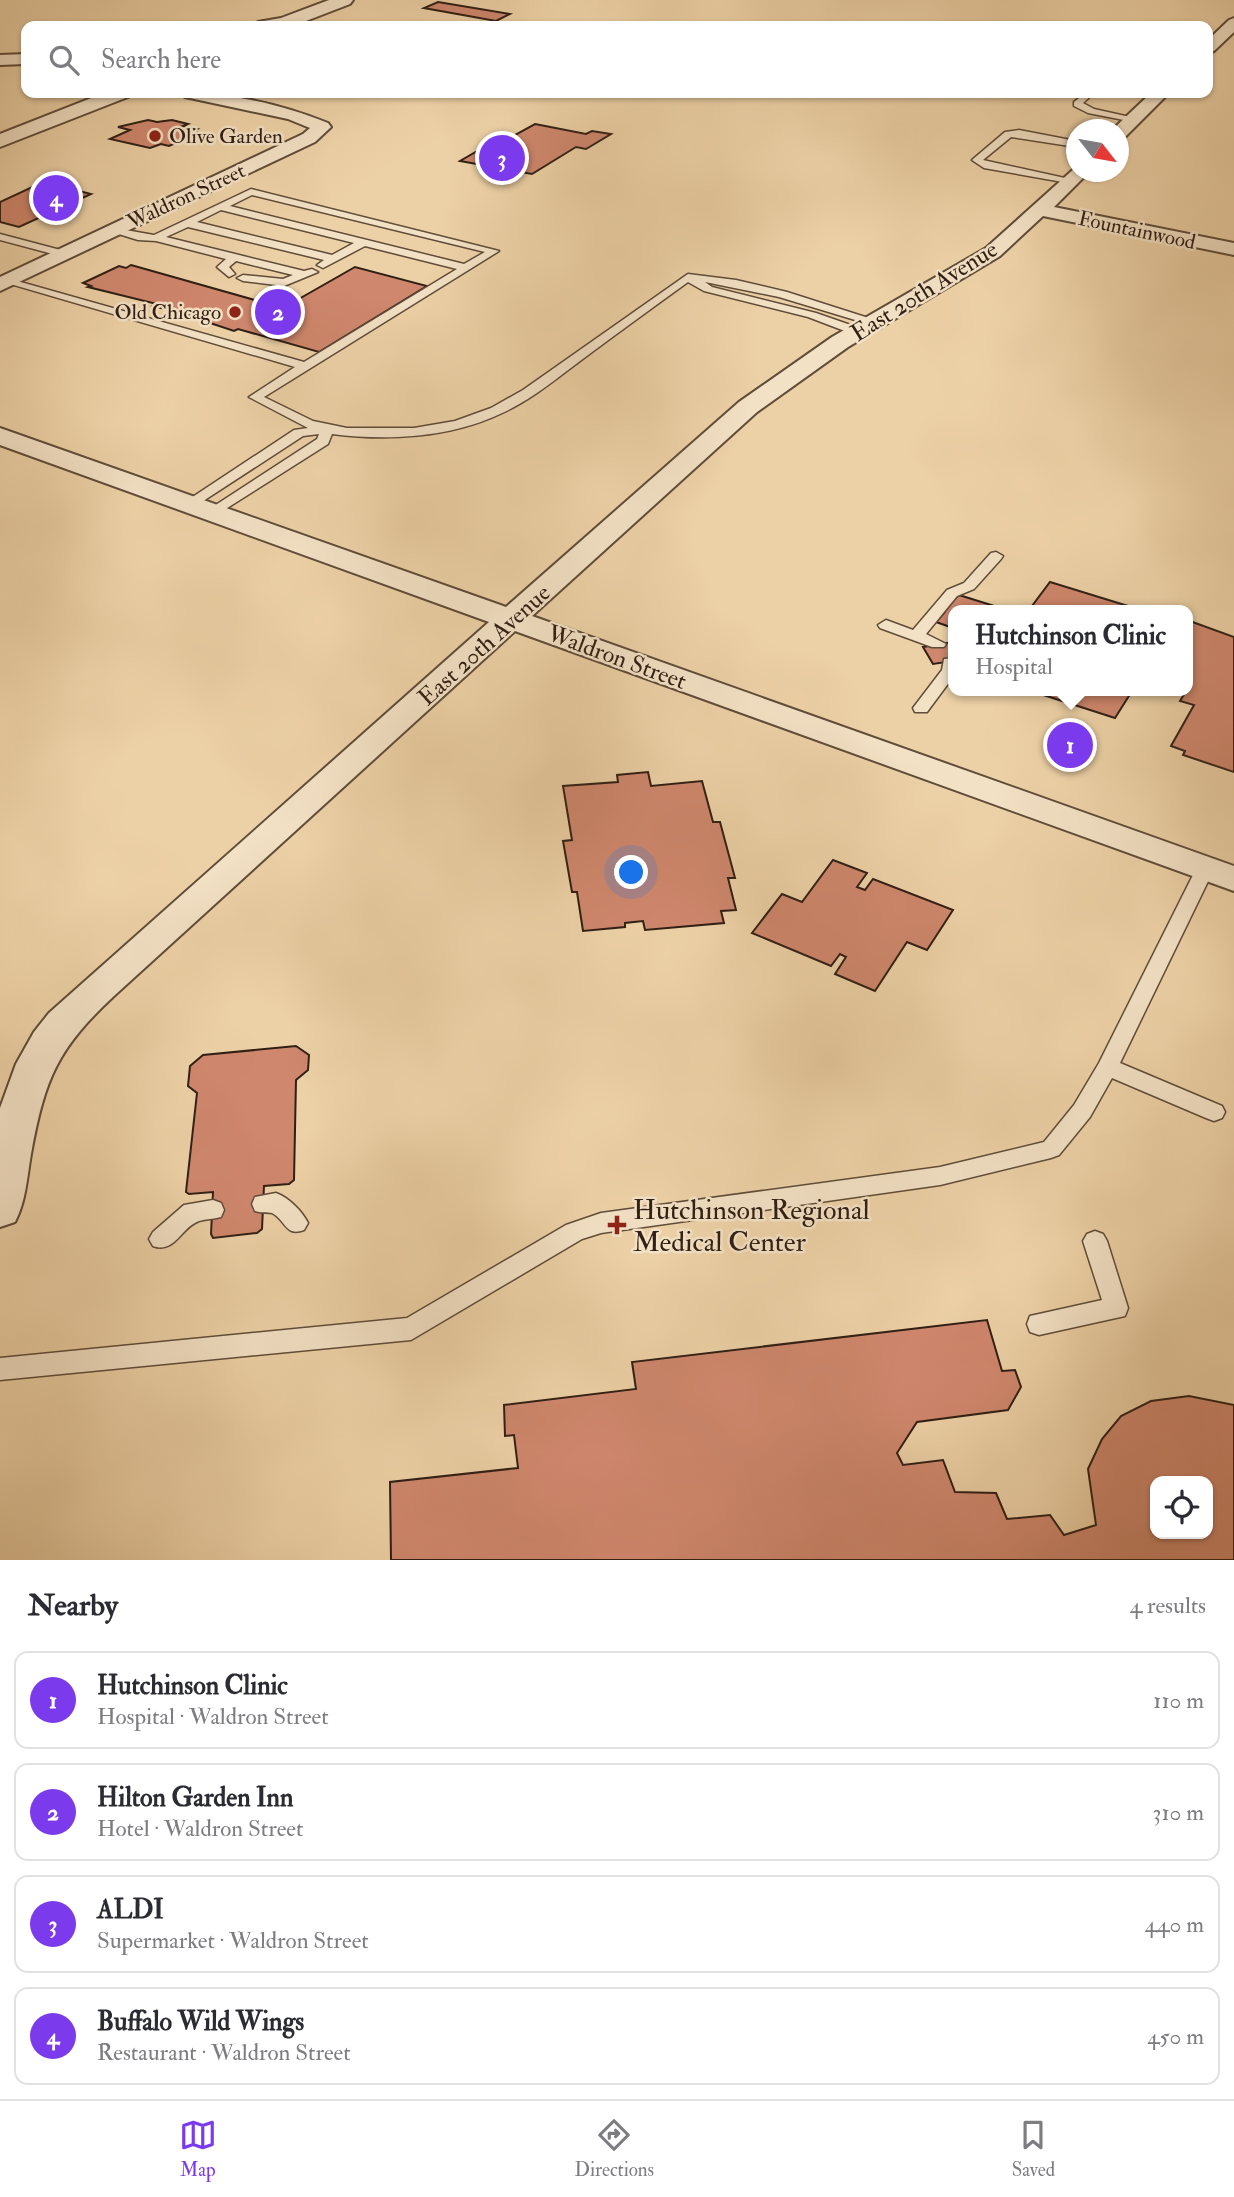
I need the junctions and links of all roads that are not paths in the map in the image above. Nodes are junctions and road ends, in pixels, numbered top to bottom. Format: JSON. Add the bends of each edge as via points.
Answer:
{"nodes":[{"id":1,"x":344,"y":0,"type":"edge"},
{"id":2,"x":292,"y":21,"type":"edge"},
{"id":3,"x":1234,"y":23,"type":"edge"},
{"id":4,"x":1213,"y":43,"type":"edge"},
{"id":5,"x":21,"y":59,"type":"edge"},
{"id":6,"x":0,"y":60,"type":"edge"},
{"id":7,"x":78,"y":98,"type":"edge"},
{"id":8,"x":108,"y":98,"type":"edge"},
{"id":9,"x":214,"y":98,"type":"edge"},
{"id":10,"x":1084,"y":98,"type":"edge"},
{"id":11,"x":1156,"y":98,"type":"edge"},
{"id":12,"x":1134,"y":119,"type":"junction"},
{"id":13,"x":1129,"y":124,"type":"edge"},
{"id":14,"x":0,"y":128,"type":"edge"},
{"id":15,"x":0,"y":141,"type":"edge"},
{"id":16,"x":1066,"y":142,"type":"edge"},
{"id":17,"x":1066,"y":176,"type":"edge"},
{"id":18,"x":1070,"y":182,"type":"edge"},
{"id":19,"x":220,"y":207,"type":"junction"},
{"id":20,"x":1041,"y":210,"type":"junction"},
{"id":21,"x":186,"y":223,"type":"junction"},
{"id":22,"x":114,"y":231,"type":"junction"},
{"id":23,"x":0,"y":237,"type":"edge"},
{"id":24,"x":156,"y":238,"type":"junction"},
{"id":25,"x":364,"y":242,"type":"junction"},
{"id":26,"x":1234,"y":249,"type":"edge"},
{"id":27,"x":64,"y":254,"type":"junction"},
{"id":28,"x":233,"y":258,"type":"junction"},
{"id":29,"x":466,"y":268,"type":"junction"},
{"id":30,"x":229,"y":274,"type":"dead end"},
{"id":31,"x":688,"y":277,"type":"junction"},
{"id":32,"x":243,"y":278,"type":"dead end"},
{"id":33,"x":3,"y":283,"type":"edge"},
{"id":34,"x":867,"y":327,"type":"junction"},
{"id":35,"x":305,"y":366,"type":"junction"},
{"id":36,"x":327,"y":429,"type":"junction"},
{"id":37,"x":0,"y":436,"type":"edge"},
{"id":38,"x":201,"y":508,"type":"junction"},
{"id":39,"x":996,"y":556,"type":"dead end"},
{"id":40,"x":513,"y":620,"type":"junction"},
{"id":41,"x":886,"y":625,"type":"dead end"},
{"id":42,"x":917,"y":635,"type":"junction"},
{"id":43,"x":938,"y":644,"type":"dead end"},
{"id":44,"x":948,"y":673,"type":"edge"},
{"id":45,"x":921,"y":708,"type":"dead end"},
{"id":46,"x":1205,"y":869,"type":"junction"},
{"id":47,"x":1234,"y":879,"type":"edge"},
{"id":48,"x":1108,"y":1067,"type":"junction"},
{"id":49,"x":1214,"y":1112,"type":"dead end"},
{"id":50,"x":263,"y":1204,"type":"dead end"},
{"id":51,"x":0,"y":1209,"type":"edge"},
{"id":52,"x":212,"y":1210,"type":"dead end"},
{"id":53,"x":296,"y":1223,"type":"dead end"},
{"id":54,"x":161,"y":1239,"type":"dead end"},
{"id":55,"x":1095,"y":1241,"type":"dead end"},
{"id":56,"x":1039,"y":1324,"type":"dead end"},
{"id":57,"x":0,"y":1369,"type":"edge"}],
"edges":[{"from":1,"to":2,"type":"street"},
{"from":3,"to":4,"type":"street"},
{"from":5,"to":6,"type":"street"},
{"from":7,"to":14,"type":"street"},
{"from":8,"to":15,"type":"street"},
{"from":9,"to":22,"type":"street","name":"Waldron Street","via":[[293,115],[322,127],[309,138]]},
{"from":10,"to":12,"type":"lane","via":[[1077,104],[1090,111]]},
{"from":11,"to":12,"type":"street"},
{"from":12,"to":13,"type":"street"},
{"from":16,"to":17,"type":"lane","via":[[1008,134],[976,160],[984,165]]},
{"from":18,"to":20,"type":"street","name":"East 20th Avenue"},
{"from":19,"to":21,"type":"lane"},
{"from":19,"to":25,"type":"lane"},
{"from":19,"to":29,"type":"lane","via":[[251,192],[494,251]]},
{"from":20,"to":26,"type":"street","name":"Fountainwood"},
{"from":20,"to":34,"type":"street","name":"East 20th Avenue","via":[[993,252]]},
{"from":21,"to":24,"type":"lane"},
{"from":21,"to":25,"type":"lane","via":[[328,262]]},
{"from":22,"to":24,"type":"lane"},
{"from":22,"to":27,"type":"street","name":"Waldron Street"},
{"from":23,"to":27,"type":"lane"},
{"from":24,"to":28,"type":"lane"},
{"from":25,"to":29,"type":"lane"},
{"from":27,"to":33,"type":"street","name":"Waldron Street"},
{"from":28,"to":30,"type":"lane","via":[[223,267]]},
{"from":28,"to":32,"type":"lane","via":[[308,274],[285,283]]},
{"from":29,"to":35,"type":"lane"},
{"from":31,"to":34,"type":"lane","via":[[708,289]]},
{"from":31,"to":34,"type":"lane","via":[[719,279],[816,303]]},
{"from":31,"to":36,"type":"lane","via":[[494,413],[404,433]]},
{"from":33,"to":35,"type":"lane"},
{"from":34,"to":40,"type":"street","name":"East 20th Avenue","via":[[748,407]]},
{"from":35,"to":36,"type":"lane","via":[[255,397]]},
{"from":36,"to":38,"type":"lane","via":[[299,433]]},
{"from":36,"to":38,"type":"lane","via":[[323,441]]},
{"from":37,"to":38,"type":"street","name":"Waldron Street"},
{"from":38,"to":40,"type":"street","name":"Waldron Street"},
{"from":39,"to":42,"type":"lane","via":[[969,586],[952,593]]},
{"from":40,"to":46,"type":"street","name":"Waldron Street"},
{"from":40,"to":51,"type":"street","name":"East 20th Avenue","via":[[62,1023],[37,1062],[15,1126]]},
{"from":41,"to":42,"type":"lane"},
{"from":42,"to":43,"type":"lane"},
{"from":44,"to":45,"type":"lane"},
{"from":46,"to":47,"type":"street","name":"Waldron Street"},
{"from":46,"to":48,"type":"lane"},
{"from":48,"to":49,"type":"lane"},
{"from":48,"to":57,"type":"lane","via":[[1051,1150],[940,1176],[601,1223],[523,1261],[411,1329]]},
{"from":50,"to":53,"type":"lane","via":[[276,1203]]},
{"from":52,"to":54,"type":"lane","via":[[192,1212]]},
{"from":55,"to":56,"type":"lane","via":[[1116,1308]]}]}
